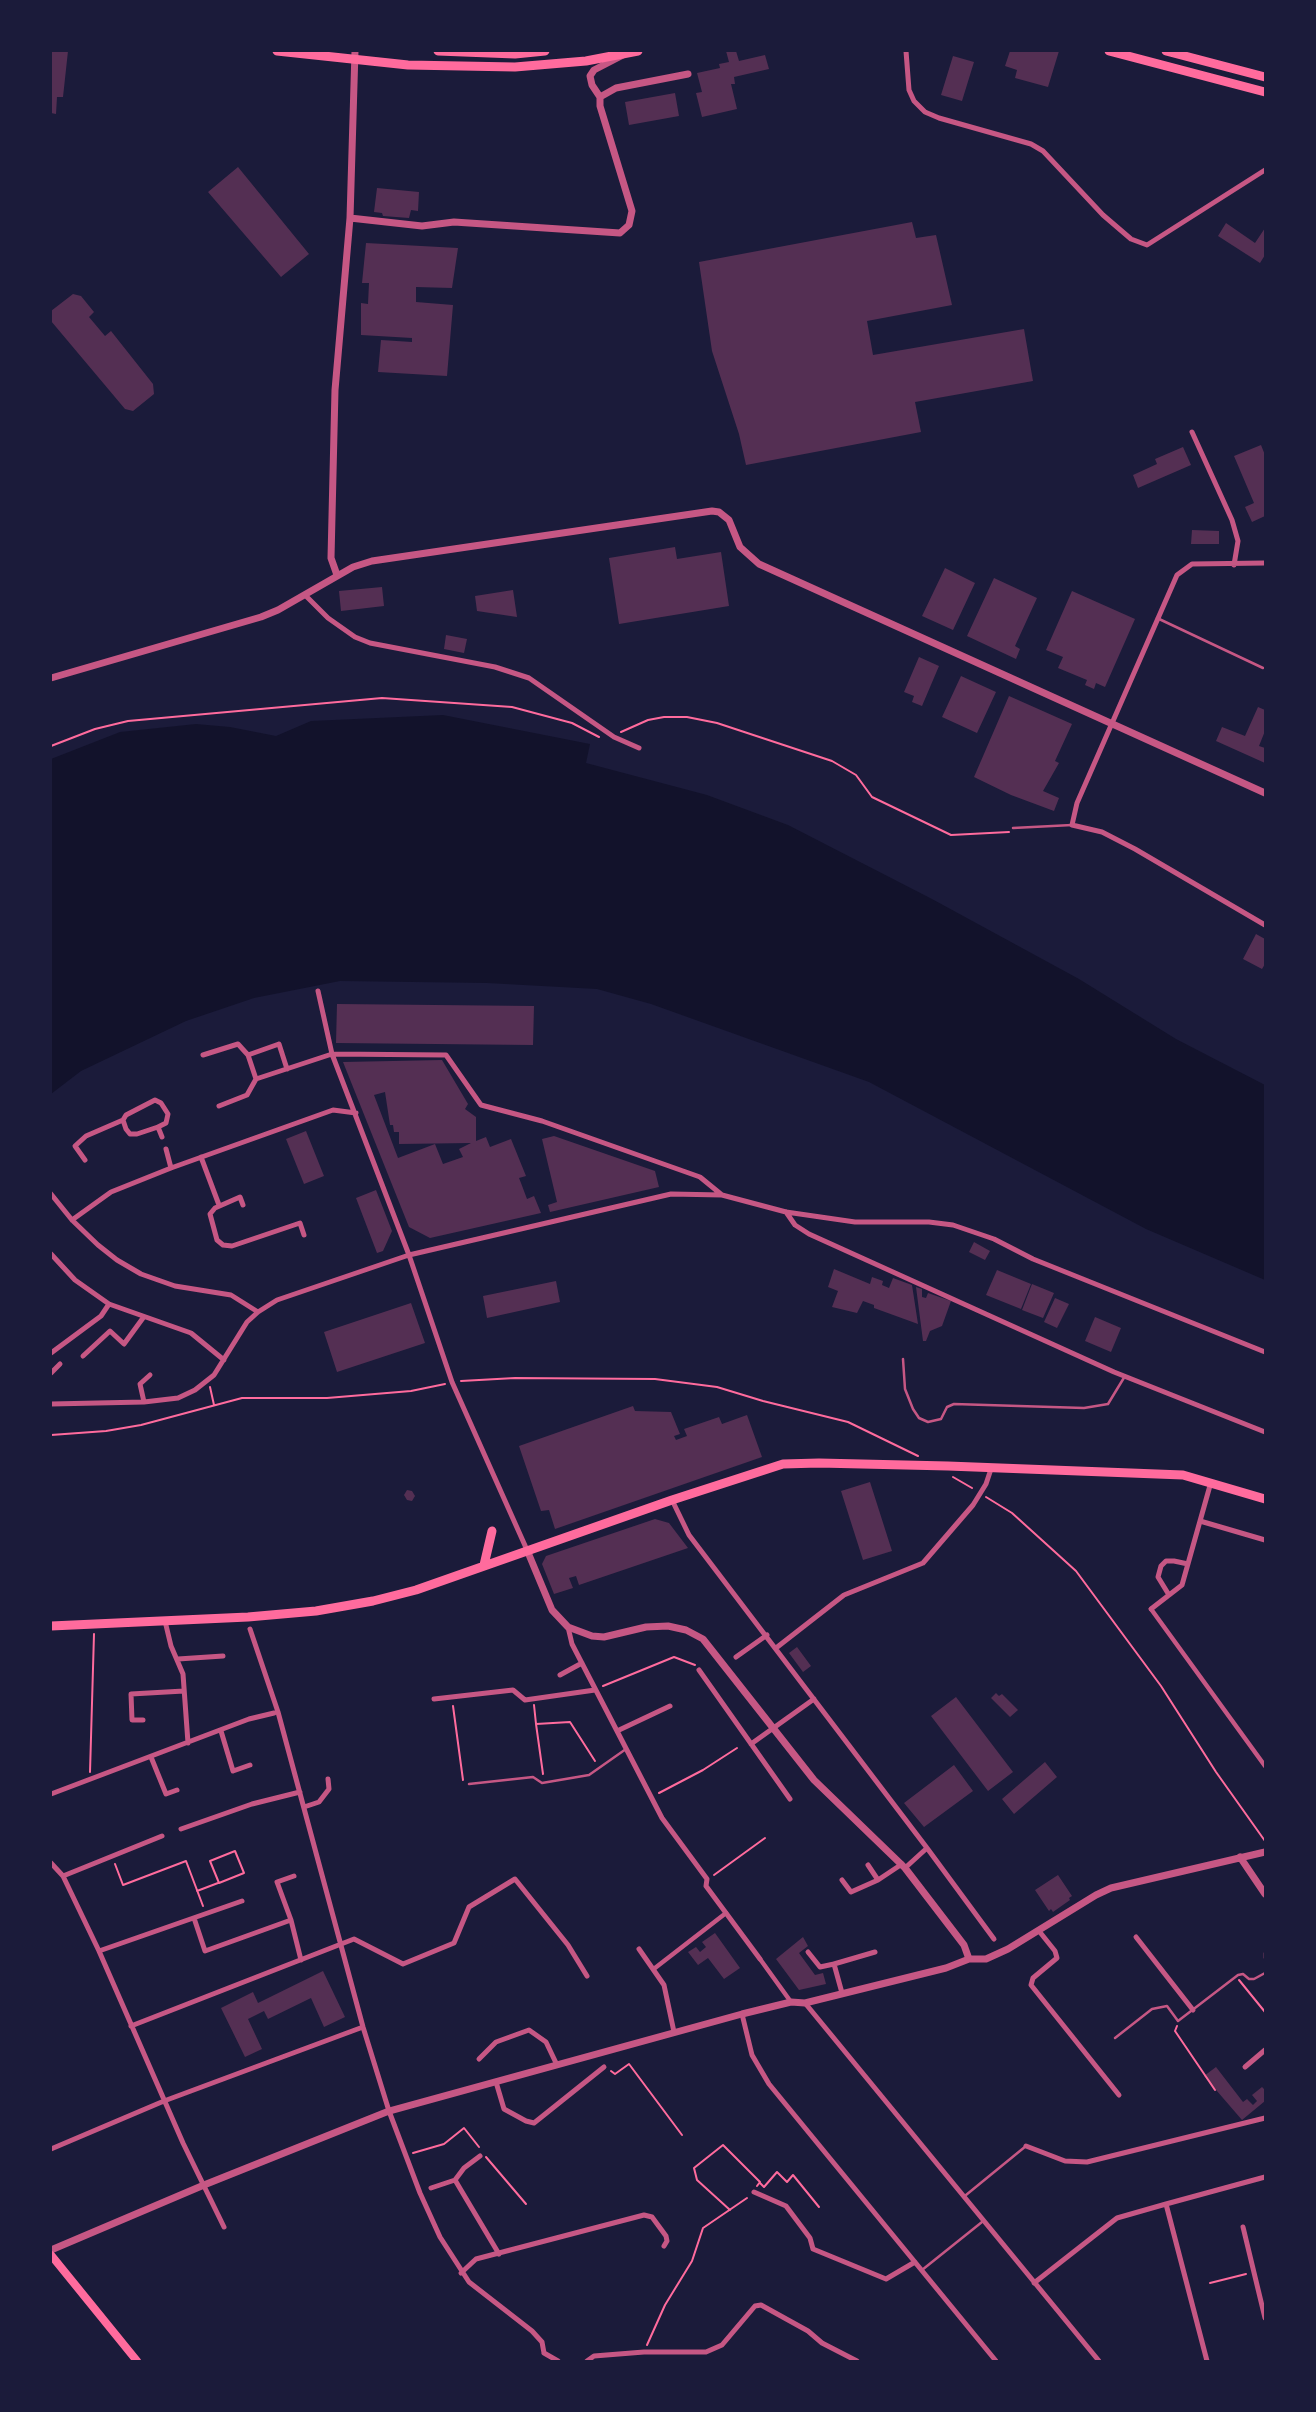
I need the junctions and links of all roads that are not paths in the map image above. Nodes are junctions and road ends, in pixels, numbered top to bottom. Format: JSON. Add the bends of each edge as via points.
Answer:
{"nodes":[{"id":1,"x":277,"y":51,"type":"edge"},
{"id":2,"x":438,"y":51,"type":"edge"},
{"id":3,"x":545,"y":51,"type":"edge"},
{"id":4,"x":638,"y":51,"type":"edge"},
{"id":5,"x":905,"y":51,"type":"edge"},
{"id":6,"x":1110,"y":51,"type":"edge"},
{"id":7,"x":1166,"y":51,"type":"edge"},
{"id":8,"x":626,"y":53,"type":"junction"},
{"id":9,"x":355,"y":55,"type":"edge"},
{"id":10,"x":688,"y":74,"type":"dead end"},
{"id":11,"x":1265,"y":77,"type":"edge"},
{"id":12,"x":1265,"y":92,"type":"edge"},
{"id":13,"x":600,"y":97,"type":"junction"},
{"id":14,"x":1265,"y":170,"type":"edge"},
{"id":15,"x":350,"y":218,"type":"junction"},
{"id":16,"x":1192,"y":432,"type":"dead end"},
{"id":17,"x":1265,"y":563,"type":"edge"},
{"id":18,"x":1234,"y":565,"type":"junction"},
{"id":19,"x":337,"y":575,"type":"junction"},
{"id":20,"x":305,"y":595,"type":"junction"},
{"id":21,"x":1157,"y":618,"type":"junction"},
{"id":22,"x":1263,"y":668,"type":"dead end"},
{"id":23,"x":51,"y":678,"type":"edge"},
{"id":24,"x":1112,"y":724,"type":"junction"},
{"id":25,"x":639,"y":748,"type":"dead end"},
{"id":26,"x":1265,"y":793,"type":"edge"},
{"id":27,"x":1072,"y":825,"type":"junction"},
{"id":28,"x":1013,"y":828,"type":"dead end"},
{"id":29,"x":1265,"y":925,"type":"edge"},
{"id":30,"x":318,"y":991,"type":"dead end"},
{"id":31,"x":332,"y":1054,"type":"junction"},
{"id":32,"x":202,"y":1055,"type":"dead end"},
{"id":33,"x":248,"y":1055,"type":"junction"},
{"id":34,"x":287,"y":1069,"type":"junction"},
{"id":35,"x":256,"y":1079,"type":"junction"},
{"id":36,"x":219,"y":1106,"type":"dead end"},
{"id":37,"x":356,"y":1113,"type":"junction"},
{"id":38,"x":123,"y":1121,"type":"junction"},
{"id":39,"x":158,"y":1127,"type":"junction"},
{"id":40,"x":162,"y":1137,"type":"dead end"},
{"id":41,"x":166,"y":1149,"type":"dead end"},
{"id":42,"x":201,"y":1157,"type":"junction"},
{"id":43,"x":85,"y":1160,"type":"dead end"},
{"id":44,"x":171,"y":1168,"type":"junction"},
{"id":45,"x":51,"y":1194,"type":"edge"},
{"id":46,"x":722,"y":1195,"type":"junction"},
{"id":47,"x":58,"y":1203,"type":"junction"},
{"id":48,"x":219,"y":1205,"type":"junction"},
{"id":49,"x":243,"y":1205,"type":"dead end"},
{"id":50,"x":51,"y":1208,"type":"edge"},
{"id":51,"x":786,"y":1212,"type":"junction"},
{"id":52,"x":297,"y":1215,"type":"dead end"},
{"id":53,"x":72,"y":1220,"type":"junction"},
{"id":54,"x":300,"y":1223,"type":"junction"},
{"id":55,"x":304,"y":1235,"type":"dead end"},
{"id":56,"x":51,"y":1254,"type":"edge"},
{"id":57,"x":408,"y":1255,"type":"junction"},
{"id":58,"x":109,"y":1304,"type":"junction"},
{"id":59,"x":258,"y":1312,"type":"junction"},
{"id":60,"x":143,"y":1318,"type":"junction"},
{"id":61,"x":1265,"y":1352,"type":"edge"},
{"id":62,"x":51,"y":1353,"type":"edge"},
{"id":63,"x":83,"y":1356,"type":"dead end"},
{"id":64,"x":903,"y":1359,"type":"dead end"},
{"id":65,"x":224,"y":1360,"type":"junction"},
{"id":66,"x":60,"y":1364,"type":"dead end"},
{"id":67,"x":51,"y":1373,"type":"edge"},
{"id":68,"x":150,"y":1375,"type":"dead end"},
{"id":69,"x":1125,"y":1376,"type":"junction"},
{"id":70,"x":144,"y":1402,"type":"junction"},
{"id":71,"x":51,"y":1404,"type":"edge"},
{"id":72,"x":1265,"y":1432,"type":"edge"},
{"id":73,"x":991,"y":1469,"type":"junction"},
{"id":74,"x":1212,"y":1482,"type":"junction"},
{"id":75,"x":1265,"y":1499,"type":"edge"},
{"id":76,"x":672,"y":1500,"type":"junction"},
{"id":77,"x":1200,"y":1521,"type":"junction"},
{"id":78,"x":492,"y":1531,"type":"dead end"},
{"id":79,"x":1265,"y":1540,"type":"edge"},
{"id":80,"x":527,"y":1550,"type":"junction"},
{"id":81,"x":1188,"y":1564,"type":"junction"},
{"id":82,"x":484,"y":1565,"type":"junction"},
{"id":83,"x":1169,"y":1595,"type":"junction"},
{"id":84,"x":1151,"y":1609,"type":"joint"},
{"id":85,"x":165,"y":1622,"type":"junction"},
{"id":86,"x":51,"y":1626,"type":"edge"},
{"id":87,"x":568,"y":1628,"type":"junction"},
{"id":88,"x":250,"y":1629,"type":"dead end"},
{"id":89,"x":767,"y":1635,"type":"junction"},
{"id":90,"x":776,"y":1648,"type":"junction"},
{"id":91,"x":223,"y":1656,"type":"dead end"},
{"id":92,"x":737,"y":1657,"type":"dead end"},
{"id":93,"x":178,"y":1659,"type":"junction"},
{"id":94,"x":582,"y":1663,"type":"junction"},
{"id":95,"x":699,"y":1670,"type":"road end"},
{"id":96,"x":560,"y":1675,"type":"dead end"},
{"id":97,"x":596,"y":1689,"type":"junction"},
{"id":98,"x":184,"y":1691,"type":"junction"},
{"id":99,"x":434,"y":1699,"type":"dead end"},
{"id":100,"x":814,"y":1699,"type":"junction"},
{"id":101,"x":670,"y":1706,"type":"dead end"},
{"id":102,"x":274,"y":1713,"type":"dead end"},
{"id":103,"x":144,"y":1720,"type":"dead end"},
{"id":104,"x":773,"y":1729,"type":"junction"},
{"id":105,"x":220,"y":1731,"type":"junction"},
{"id":106,"x":617,"y":1731,"type":"junction"},
{"id":107,"x":188,"y":1743,"type":"junction"},
{"id":108,"x":751,"y":1744,"type":"junction"},
{"id":109,"x":626,"y":1749,"type":"junction"},
{"id":110,"x":151,"y":1757,"type":"junction"},
{"id":111,"x":250,"y":1765,"type":"dead end"},
{"id":112,"x":1265,"y":1766,"type":"edge"},
{"id":113,"x":328,"y":1779,"type":"dead end"},
{"id":114,"x":468,"y":1784,"type":"dead end"},
{"id":115,"x":177,"y":1790,"type":"dead end"},
{"id":116,"x":300,"y":1792,"type":"junction"},
{"id":117,"x":51,"y":1794,"type":"edge"},
{"id":118,"x":790,"y":1799,"type":"dead end"},
{"id":119,"x":304,"y":1807,"type":"junction"},
{"id":120,"x":181,"y":1829,"type":"dead end"},
{"id":121,"x":162,"y":1836,"type":"dead end"},
{"id":122,"x":927,"y":1848,"type":"junction"},
{"id":123,"x":1264,"y":1852,"type":"edge"},
{"id":124,"x":1240,"y":1857,"type":"junction"},
{"id":125,"x":51,"y":1863,"type":"edge"},
{"id":126,"x":867,"y":1865,"type":"dead end"},
{"id":127,"x":904,"y":1866,"type":"junction"},
{"id":128,"x":63,"y":1876,"type":"junction"},
{"id":129,"x":295,"y":1876,"type":"dead end"},
{"id":130,"x":842,"y":1880,"type":"dead end"},
{"id":131,"x":878,"y":1881,"type":"junction"},
{"id":132,"x":1265,"y":1894,"type":"edge"},
{"id":133,"x":242,"y":1901,"type":"dead end"},
{"id":134,"x":726,"y":1913,"type":"junction"},
{"id":135,"x":194,"y":1918,"type":"junction"},
{"id":136,"x":291,"y":1920,"type":"junction"},
{"id":137,"x":1039,"y":1931,"type":"junction"},
{"id":138,"x":1136,"y":1937,"type":"dead end"},
{"id":139,"x":994,"y":1939,"type":"dead end"},
{"id":140,"x":341,"y":1944,"type":"junction"},
{"id":141,"x":639,"y":1948,"type":"dead end"},
{"id":142,"x":99,"y":1951,"type":"junction"},
{"id":143,"x":808,"y":1952,"type":"dead end"},
{"id":144,"x":875,"y":1952,"type":"dead end"},
{"id":145,"x":1265,"y":1953,"type":"edge"},
{"id":146,"x":1265,"y":1958,"type":"edge"},
{"id":147,"x":760,"y":1959,"type":"joint"},
{"id":148,"x":970,"y":1959,"type":"junction"},
{"id":149,"x":301,"y":1961,"type":"junction"},
{"id":150,"x":834,"y":1964,"type":"junction"},
{"id":151,"x":655,"y":1968,"type":"junction"},
{"id":152,"x":1265,"y":1973,"type":"edge"},
{"id":153,"x":587,"y":1976,"type":"dead end"},
{"id":154,"x":842,"y":1993,"type":"junction"},
{"id":155,"x":791,"y":2002,"type":"junction"},
{"id":156,"x":805,"y":2003,"type":"junction"},
{"id":157,"x":1193,"y":2010,"type":"junction"},
{"id":158,"x":742,"y":2014,"type":"junction"},
{"id":159,"x":131,"y":2025,"type":"junction"},
{"id":160,"x":363,"y":2027,"type":"junction"},
{"id":161,"x":674,"y":2032,"type":"junction"},
{"id":162,"x":1115,"y":2038,"type":"dead end"},
{"id":163,"x":1265,"y":2050,"type":"edge"},
{"id":164,"x":479,"y":2059,"type":"dead end"},
{"id":165,"x":557,"y":2065,"type":"junction"},
{"id":166,"x":604,"y":2067,"type":"road end"},
{"id":167,"x":1245,"y":2067,"type":"dead end"},
{"id":168,"x":496,"y":2082,"type":"junction"},
{"id":169,"x":1119,"y":2095,"type":"dead end"},
{"id":170,"x":164,"y":2101,"type":"junction"},
{"id":171,"x":389,"y":2112,"type":"junction"},
{"id":172,"x":1265,"y":2118,"type":"edge"},
{"id":173,"x":1026,"y":2146,"type":"joint"},
{"id":174,"x":51,"y":2149,"type":"edge"},
{"id":175,"x":480,"y":2156,"type":"dead end"},
{"id":176,"x":1265,"y":2177,"type":"edge"},
{"id":177,"x":455,"y":2180,"type":"junction"},
{"id":178,"x":204,"y":2185,"type":"junction"},
{"id":179,"x":430,"y":2188,"type":"dead end"},
{"id":180,"x":754,"y":2192,"type":"road end"},
{"id":181,"x":964,"y":2197,"type":"junction"},
{"id":182,"x":1166,"y":2204,"type":"junction"},
{"id":183,"x":983,"y":2220,"type":"junction"},
{"id":184,"x":224,"y":2227,"type":"dead end"},
{"id":185,"x":1243,"y":2227,"type":"dead end"},
{"id":186,"x":664,"y":2246,"type":"dead end"},
{"id":187,"x":51,"y":2252,"type":"edge"},
{"id":188,"x":499,"y":2254,"type":"junction"},
{"id":189,"x":915,"y":2262,"type":"junction"},
{"id":190,"x":922,"y":2270,"type":"junction"},
{"id":191,"x":461,"y":2273,"type":"junction"},
{"id":192,"x":1034,"y":2283,"type":"junction"},
{"id":193,"x":1265,"y":2318,"type":"edge"},
{"id":194,"x":137,"y":2361,"type":"edge"},
{"id":195,"x":558,"y":2361,"type":"edge"},
{"id":196,"x":587,"y":2361,"type":"edge"},
{"id":197,"x":857,"y":2361,"type":"edge"},
{"id":198,"x":996,"y":2361,"type":"edge"},
{"id":199,"x":1099,"y":2361,"type":"edge"},
{"id":200,"x":1207,"y":2361,"type":"edge"}],
"edges":[{"from":1,"to":9,"type":"main road"},
{"from":2,"to":3,"type":"main road"},
{"from":4,"to":8,"type":"main road"},
{"from":5,"to":14,"type":"street","via":[[909,90],[925,112],[1043,151],[1102,215],[1146,245]]},
{"from":6,"to":12,"type":"main road"},
{"from":7,"to":11,"type":"main road"},
{"from":8,"to":9,"type":"main road","via":[[515,67],[408,65]]},
{"from":8,"to":13,"type":"street","via":[[590,76]]},
{"from":9,"to":15,"type":"street"},
{"from":10,"to":13,"type":"street","via":[[615,88]]},
{"from":13,"to":15,"type":"street","via":[[632,211],[629,225],[620,233],[454,222],[422,226]]},
{"from":15,"to":19,"type":"street","via":[[335,390],[331,558]]},
{"from":16,"to":18,"type":"street","via":[[1238,541]]},
{"from":17,"to":18,"type":"street"},
{"from":18,"to":21,"type":"street","via":[[1192,564],[1177,575]]},
{"from":19,"to":20,"type":"street"},
{"from":19,"to":24,"type":"street","via":[[384,559],[719,512],[729,520],[740,547],[759,564]]},
{"from":20,"to":23,"type":"street","via":[[261,617]]},
{"from":20,"to":25,"type":"street","via":[[328,618],[370,643],[529,678],[609,734]]},
{"from":21,"to":22,"type":"lane"},
{"from":21,"to":24,"type":"street"},
{"from":24,"to":26,"type":"street"},
{"from":24,"to":27,"type":"street"},
{"from":27,"to":28,"type":"lane"},
{"from":27,"to":29,"type":"street","via":[[1102,832]]},
{"from":30,"to":31,"type":"street"},
{"from":31,"to":34,"type":"street"},
{"from":31,"to":37,"type":"street"},
{"from":31,"to":46,"type":"street","via":[[446,1055],[481,1105],[542,1121],[700,1177]]},
{"from":32,"to":33,"type":"street","via":[[238,1044]]},
{"from":33,"to":34,"type":"street","via":[[279,1044]]},
{"from":33,"to":35,"type":"street"},
{"from":34,"to":35,"type":"street"},
{"from":35,"to":36,"type":"street","via":[[247,1096]]},
{"from":37,"to":42,"type":"street","via":[[333,1110]]},
{"from":37,"to":57,"type":"street"},
{"from":38,"to":39,"type":"street","via":[[133,1134]]},
{"from":38,"to":39,"type":"street","via":[[155,1100],[168,1114],[166,1123]]},
{"from":38,"to":43,"type":"street","via":[[86,1136],[75,1146]]},
{"from":39,"to":40,"type":"street"},
{"from":41,"to":44,"type":"street"},
{"from":42,"to":44,"type":"street"},
{"from":42,"to":48,"type":"street"},
{"from":44,"to":53,"type":"street","via":[[111,1192]]},
{"from":45,"to":47,"type":"street"},
{"from":46,"to":51,"type":"street"},
{"from":46,"to":57,"type":"street","via":[[671,1194]]},
{"from":47,"to":50,"type":"street"},
{"from":47,"to":53,"type":"street"},
{"from":48,"to":49,"type":"street","via":[[240,1197]]},
{"from":48,"to":54,"type":"street","via":[[210,1218],[218,1240],[227,1246]]},
{"from":51,"to":61,"type":"street","via":[[855,1222],[953,1225]]},
{"from":51,"to":69,"type":"street","via":[[809,1234]]},
{"from":52,"to":54,"type":"street"},
{"from":53,"to":59,"type":"street","via":[[108,1253],[141,1274],[175,1286],[232,1295]]},
{"from":54,"to":55,"type":"street"},
{"from":56,"to":58,"type":"street","via":[[75,1280]]},
{"from":57,"to":59,"type":"street","via":[[277,1300]]},
{"from":57,"to":80,"type":"street","via":[[452,1382]]},
{"from":58,"to":60,"type":"street"},
{"from":58,"to":62,"type":"street"},
{"from":59,"to":65,"type":"street"},
{"from":60,"to":63,"type":"street","via":[[124,1344],[110,1331]]},
{"from":60,"to":65,"type":"street","via":[[191,1334]]},
{"from":64,"to":69,"type":"lane","via":[[905,1389],[919,1418],[928,1422],[942,1419],[947,1407],[954,1404],[1084,1408],[1108,1404]]},
{"from":65,"to":70,"type":"street","via":[[195,1390],[177,1398]]},
{"from":66,"to":67,"type":"street"},
{"from":68,"to":70,"type":"street","via":[[140,1384]]},
{"from":69,"to":72,"type":"street"},
{"from":70,"to":71,"type":"street"},
{"from":73,"to":74,"type":"main road","via":[[1172,1474]]},
{"from":73,"to":76,"type":"main road","via":[[783,1464]]},
{"from":73,"to":90,"type":"street","via":[[973,1505],[923,1563],[850,1592]]},
{"from":74,"to":75,"type":"main road"},
{"from":74,"to":77,"type":"street"},
{"from":76,"to":80,"type":"main road"},
{"from":76,"to":89,"type":"street","via":[[689,1535]]},
{"from":77,"to":79,"type":"street"},
{"from":77,"to":81,"type":"street"},
{"from":78,"to":82,"type":"main road"},
{"from":80,"to":82,"type":"main road"},
{"from":80,"to":87,"type":"street","via":[[552,1611]]},
{"from":81,"to":83,"type":"street","via":[[1182,1585]]},
{"from":81,"to":83,"type":"street","via":[[1174,1560],[1161,1566],[1158,1577]]},
{"from":82,"to":85,"type":"main road","via":[[373,1601],[316,1611]]},
{"from":83,"to":84,"type":"street"},
{"from":84,"to":112,"type":"street"},
{"from":85,"to":86,"type":"main road"},
{"from":85,"to":93,"type":"street"},
{"from":87,"to":94,"type":"street"},
{"from":87,"to":104,"type":"street","via":[[604,1637],[658,1625],[686,1630],[712,1648]]},
{"from":88,"to":116,"type":"street"},
{"from":89,"to":90,"type":"street"},
{"from":89,"to":92,"type":"street"},
{"from":90,"to":100,"type":"street"},
{"from":91,"to":93,"type":"street"},
{"from":93,"to":98,"type":"street"},
{"from":94,"to":96,"type":"street"},
{"from":94,"to":97,"type":"street"},
{"from":95,"to":108,"type":"street"},
{"from":97,"to":99,"type":"street","via":[[525,1700],[513,1690]]},
{"from":97,"to":106,"type":"street"},
{"from":98,"to":103,"type":"street","via":[[131,1694],[132,1720]]},
{"from":98,"to":107,"type":"street"},
{"from":100,"to":104,"type":"street"},
{"from":100,"to":122,"type":"street"},
{"from":101,"to":106,"type":"street"},
{"from":102,"to":105,"type":"street"},
{"from":104,"to":108,"type":"street"},
{"from":104,"to":127,"type":"street","via":[[814,1780]]},
{"from":105,"to":107,"type":"street"},
{"from":105,"to":111,"type":"street","via":[[233,1771]]},
{"from":106,"to":109,"type":"street"},
{"from":107,"to":110,"type":"street"},
{"from":108,"to":118,"type":"street"},
{"from":109,"to":114,"type":"lane","via":[[589,1775],[544,1782],[533,1777]]},
{"from":109,"to":134,"type":"street","via":[[662,1818]]},
{"from":110,"to":115,"type":"street","via":[[166,1794]]},
{"from":110,"to":117,"type":"street"},
{"from":113,"to":119,"type":"street","via":[[328,1789],[319,1802]]},
{"from":116,"to":119,"type":"street"},
{"from":116,"to":120,"type":"street"},
{"from":119,"to":140,"type":"street"},
{"from":121,"to":128,"type":"street"},
{"from":122,"to":127,"type":"street"},
{"from":122,"to":139,"type":"street"},
{"from":123,"to":124,"type":"street"},
{"from":124,"to":132,"type":"street"},
{"from":124,"to":137,"type":"street","via":[[1111,1888]]},
{"from":125,"to":128,"type":"street"},
{"from":126,"to":131,"type":"street"},
{"from":127,"to":131,"type":"street"},
{"from":127,"to":148,"type":"street"},
{"from":128,"to":142,"type":"street"},
{"from":129,"to":136,"type":"street","via":[[278,1882]]},
{"from":130,"to":131,"type":"street","via":[[851,1892]]},
{"from":133,"to":135,"type":"street"},
{"from":134,"to":147,"type":"street"},
{"from":134,"to":151,"type":"street"},
{"from":135,"to":136,"type":"street","via":[[205,1951]]},
{"from":135,"to":142,"type":"street"},
{"from":136,"to":149,"type":"street"},
{"from":137,"to":148,"type":"street","via":[[986,1959]]},
{"from":137,"to":169,"type":"street","via":[[1057,1958],[1031,1985]]},
{"from":138,"to":157,"type":"street"},
{"from":140,"to":149,"type":"street"},
{"from":140,"to":153,"type":"street","via":[[354,1940],[403,1964],[454,1943],[469,1908],[515,1880]]},
{"from":140,"to":160,"type":"street"},
{"from":141,"to":151,"type":"street"},
{"from":142,"to":159,"type":"street"},
{"from":143,"to":150,"type":"street","via":[[820,1967]]},
{"from":144,"to":150,"type":"street"},
{"from":145,"to":146,"type":"lane"},
{"from":147,"to":155,"type":"street"},
{"from":148,"to":154,"type":"street"},
{"from":149,"to":159,"type":"street"},
{"from":150,"to":154,"type":"street"},
{"from":151,"to":161,"type":"street","via":[[664,1985]]},
{"from":152,"to":157,"type":"lane","via":[[1254,1979],[1236,1976]]},
{"from":154,"to":156,"type":"street"},
{"from":155,"to":156,"type":"street"},
{"from":155,"to":158,"type":"street"},
{"from":156,"to":181,"type":"street"},
{"from":157,"to":162,"type":"lane","via":[[1178,2021],[1167,2006],[1152,2009]]},
{"from":158,"to":161,"type":"street"},
{"from":158,"to":189,"type":"street","via":[[751,2055],[760,2070]]},
{"from":159,"to":170,"type":"street"},
{"from":160,"to":170,"type":"street"},
{"from":160,"to":171,"type":"street"},
{"from":161,"to":165,"type":"street"},
{"from":163,"to":167,"type":"street"},
{"from":164,"to":165,"type":"street","via":[[496,2042],[529,2030],[546,2042]]},
{"from":165,"to":168,"type":"street"},
{"from":166,"to":168,"type":"street","via":[[534,2123],[504,2109]]},
{"from":168,"to":171,"type":"street"},
{"from":170,"to":174,"type":"street"},
{"from":170,"to":178,"type":"street"},
{"from":171,"to":178,"type":"street"},
{"from":171,"to":191,"type":"street","via":[[427,2209]]},
{"from":172,"to":173,"type":"street","via":[[1087,2162],[1065,2161]]},
{"from":173,"to":181,"type":"lane"},
{"from":175,"to":177,"type":"street"},
{"from":176,"to":182,"type":"street"},
{"from":177,"to":179,"type":"street"},
{"from":177,"to":188,"type":"street"},
{"from":178,"to":184,"type":"street"},
{"from":178,"to":187,"type":"street"},
{"from":180,"to":189,"type":"street","via":[[786,2206],[813,2249],[886,2280]]},
{"from":181,"to":183,"type":"street"},
{"from":182,"to":192,"type":"street","via":[[1117,2218]]},
{"from":182,"to":200,"type":"street"},
{"from":183,"to":190,"type":"lane"},
{"from":183,"to":192,"type":"street"},
{"from":185,"to":193,"type":"street"},
{"from":186,"to":188,"type":"street","via":[[666,2236],[652,2217],[644,2215]]},
{"from":187,"to":194,"type":"main road"},
{"from":188,"to":191,"type":"street","via":[[476,2259]]},
{"from":189,"to":190,"type":"street"},
{"from":190,"to":198,"type":"street"},
{"from":191,"to":195,"type":"street","via":[[532,2331],[542,2342],[543,2356]]},
{"from":192,"to":199,"type":"street"},
{"from":196,"to":197,"type":"street","via":[[594,2356],[644,2352],[706,2352],[722,2345],[751,2310],[761,2305]]}]}
